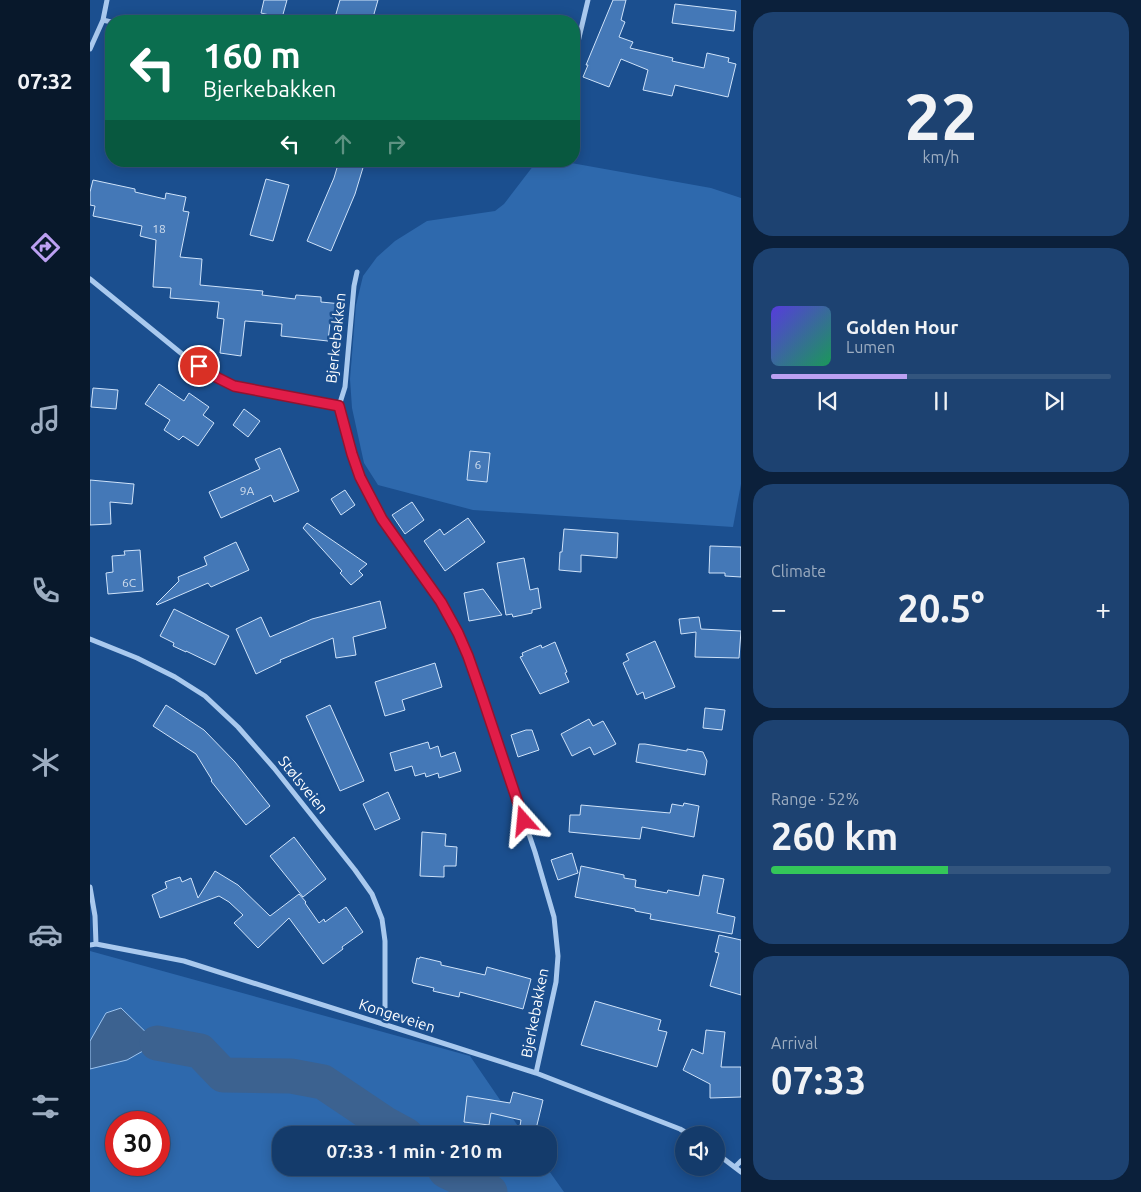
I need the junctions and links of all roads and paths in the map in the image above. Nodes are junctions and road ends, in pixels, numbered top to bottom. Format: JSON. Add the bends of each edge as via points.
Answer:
{"nodes":[{"id":1,"x":106,"y":0,"type":"edge"},
{"id":2,"x":588,"y":0,"type":"edge"},
{"id":3,"x":103,"y":20,"type":"joint"},
{"id":4,"x":580,"y":34,"type":"edge"},
{"id":5,"x":90,"y":49,"type":"edge"},
{"id":6,"x":357,"y":272,"type":"dead end"},
{"id":7,"x":90,"y":279,"type":"edge"},
{"id":8,"x":339,"y":406,"type":"junction"},
{"id":9,"x":90,"y":639,"type":"edge"},
{"id":10,"x":90,"y":887,"type":"edge"},
{"id":11,"x":96,"y":944,"type":"junction"},
{"id":12,"x":90,"y":945,"type":"edge"},
{"id":13,"x":383,"y":1024,"type":"junction"},
{"id":14,"x":536,"y":1073,"type":"junction"},
{"id":15,"x":675,"y":1127,"type":"edge"},
{"id":16,"x":725,"y":1160,"type":"edge"},
{"id":17,"x":741,"y":1161,"type":"edge"},
{"id":18,"x":735,"y":1167,"type":"junction"},
{"id":19,"x":741,"y":1172,"type":"edge"}],
"edges":[{"from":1,"to":3,"type":"street"},
{"from":2,"to":4,"type":"street"},
{"from":3,"to":5,"type":"street"},
{"from":6,"to":8,"type":"street","name":"Bjerkebakken","via":[[345,387]]},
{"from":7,"to":8,"type":"street","name":"Bjerkebakken","via":[[210,374],[234,386]]},
{"from":8,"to":14,"type":"street","name":"Bjerkebakken","via":[[360,477],[382,519],[441,602],[458,633],[538,861],[554,917],[558,956],[556,982]]},
{"from":9,"to":13,"type":"street","name":"Stølsveien","via":[[137,658],[205,696],[274,768],[355,870],[372,894],[382,919],[385,940]]},
{"from":10,"to":11,"type":"street"},
{"from":11,"to":12,"type":"street","name":"Kongeveien"},
{"from":11,"to":13,"type":"street","name":"Kongeveien","via":[[184,962]]},
{"from":13,"to":14,"type":"street","name":"Kongeveien"},
{"from":14,"to":15,"type":"street","name":"Kongeveien"},
{"from":16,"to":18,"type":"street"},
{"from":17,"to":18,"type":"street"},
{"from":18,"to":19,"type":"street"}]}
